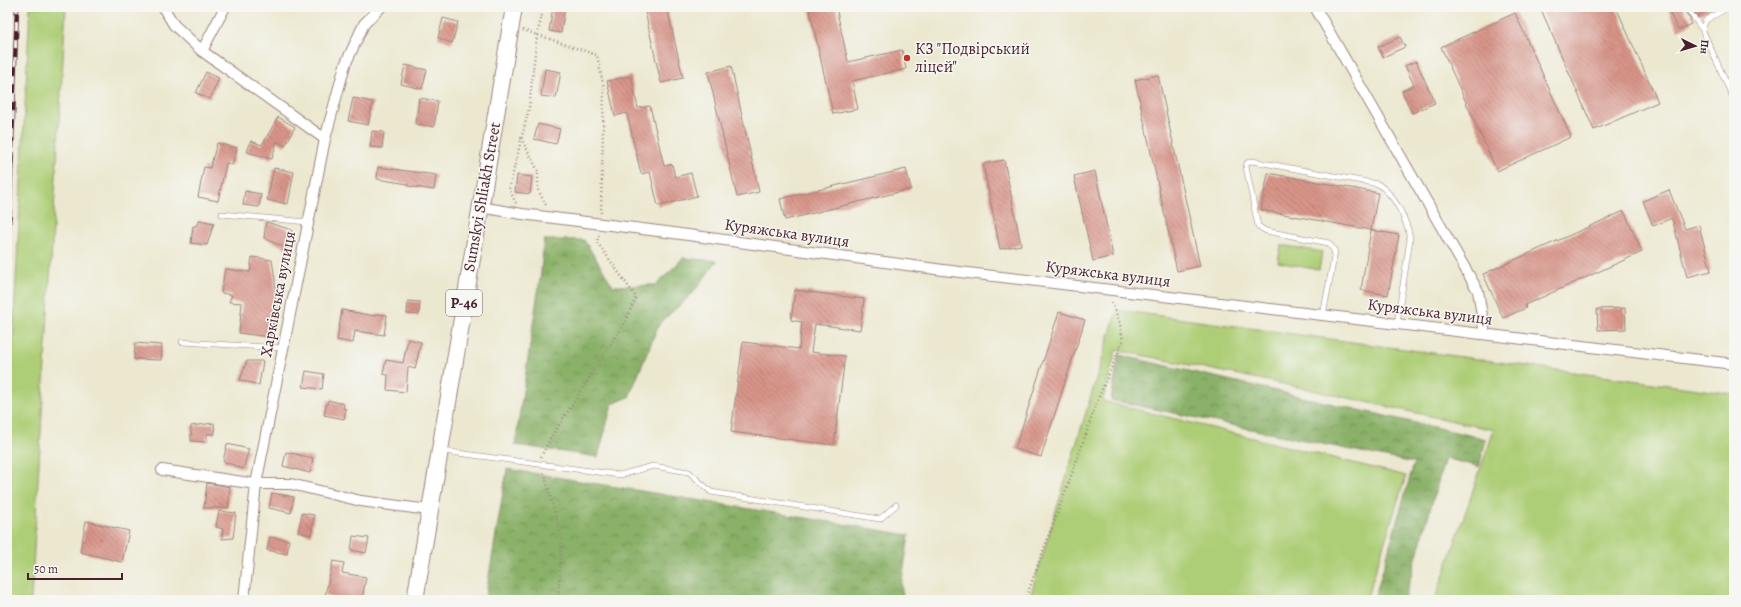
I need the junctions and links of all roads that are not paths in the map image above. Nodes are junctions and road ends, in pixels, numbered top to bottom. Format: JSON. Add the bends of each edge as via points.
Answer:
{"nodes":[{"id":1,"x":163,"y":7,"type":"edge"},
{"id":2,"x":224,"y":7,"type":"edge"},
{"id":3,"x":381,"y":7,"type":"edge"},
{"id":4,"x":514,"y":7,"type":"edge"},
{"id":5,"x":1315,"y":7,"type":"edge"},
{"id":6,"x":1686,"y":7,"type":"edge"},
{"id":7,"x":1727,"y":7,"type":"edge"},
{"id":8,"x":1702,"y":29,"type":"junction"},
{"id":9,"x":202,"y":51,"type":"junction"},
{"id":10,"x":1733,"y":96,"type":"edge"},
{"id":11,"x":325,"y":139,"type":"junction"},
{"id":12,"x":480,"y":207,"type":"junction"},
{"id":13,"x":222,"y":214,"type":"dead end"},
{"id":14,"x":307,"y":222,"type":"junction"},
{"id":15,"x":1323,"y":314,"type":"junction"},
{"id":16,"x":1397,"y":324,"type":"junction"},
{"id":17,"x":1485,"y":334,"type":"junction"},
{"id":18,"x":182,"y":342,"type":"dead end"},
{"id":19,"x":283,"y":348,"type":"junction"},
{"id":20,"x":1734,"y":364,"type":"edge"},
{"id":21,"x":440,"y":450,"type":"junction"},
{"id":22,"x":162,"y":470,"type":"dead end"},
{"id":23,"x":256,"y":484,"type":"junction"},
{"id":24,"x":896,"y":505,"type":"dead end"},
{"id":25,"x":429,"y":510,"type":"junction"},
{"id":26,"x":244,"y":600,"type":"edge"},
{"id":27,"x":415,"y":600,"type":"edge"}],
"edges":[{"from":1,"to":9,"type":"street","via":[[174,25]]},
{"from":2,"to":9,"type":"street"},
{"from":3,"to":11,"type":"street","name":"Харківська вулиця","via":[[364,24],[345,65]]},
{"from":4,"to":12,"type":"main road","name":"Sumskyi Shliakh Street","number":"Р-46"},
{"from":5,"to":17,"type":"street","via":[[1478,291]]},
{"from":6,"to":8,"type":"lane"},
{"from":7,"to":8,"type":"lane","via":[[1706,20]]},
{"from":8,"to":10,"type":"lane"},
{"from":9,"to":11,"type":"street"},
{"from":11,"to":14,"type":"street","name":"Харківська вулиця"},
{"from":12,"to":15,"type":"street","name":"Куряжська вулиця","via":[[943,270]]},
{"from":12,"to":21,"type":"main road","name":"Sumskyi Shliakh Street","number":"Р-46"},
{"from":13,"to":14,"type":"lane"},
{"from":14,"to":19,"type":"street","name":"Харківська вулиця"},
{"from":15,"to":16,"type":"street","name":"Куряжська вулиця"},
{"from":15,"to":16,"type":"lane","via":[[1335,252],[1329,243],[1266,231],[1258,226],[1247,163],[1378,184],[1388,190],[1408,226],[1410,239]]},
{"from":16,"to":17,"type":"street","name":"Куряжська вулиця"},
{"from":17,"to":20,"type":"street","name":"Куряжська вулиця"},
{"from":18,"to":19,"type":"lane"},
{"from":19,"to":23,"type":"street","name":"Харківська вулиця"},
{"from":21,"to":24,"type":"lane","via":[[620,475],[653,466],[689,472],[711,492],[880,519]]},
{"from":21,"to":25,"type":"main road","name":"Sumskyi Shliakh Street","number":"Р-46"},
{"from":22,"to":23,"type":"street"},
{"from":23,"to":25,"type":"street","via":[[291,484],[361,501]]},
{"from":23,"to":26,"type":"street","name":"Харківська вулиця"},
{"from":25,"to":27,"type":"main road","name":"Sumskyi Shliakh Street","number":"Р-46"}]}
